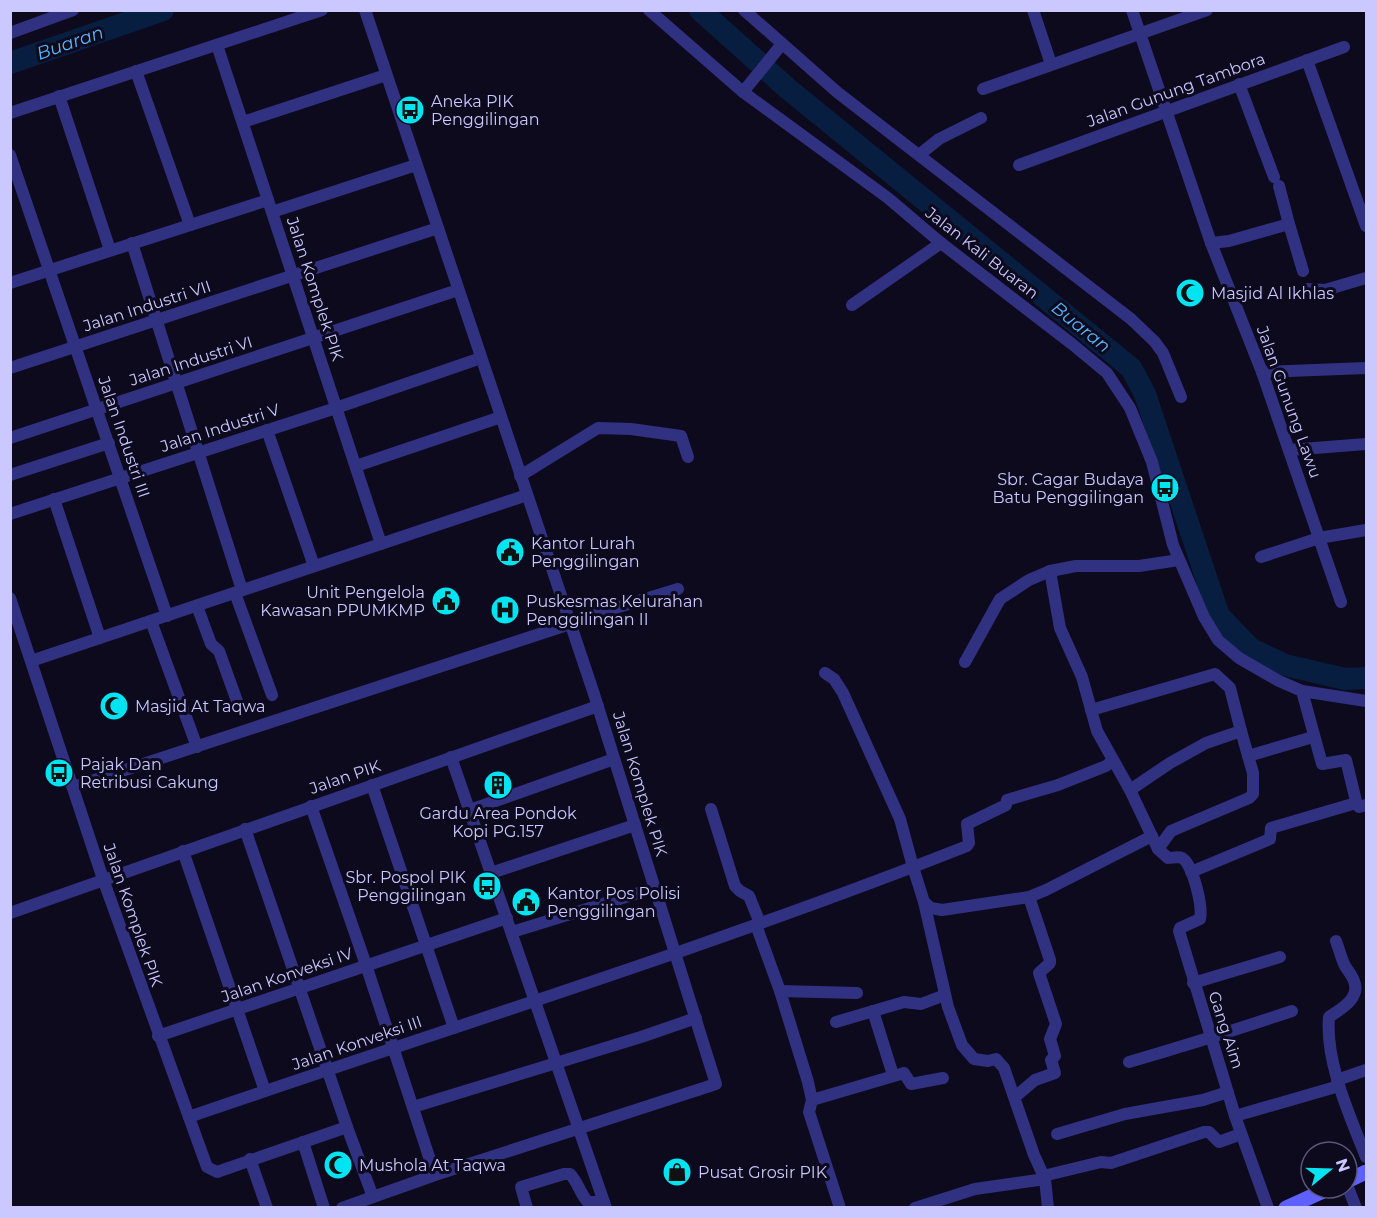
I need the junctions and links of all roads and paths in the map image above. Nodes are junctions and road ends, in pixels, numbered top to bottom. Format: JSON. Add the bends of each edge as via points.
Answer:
{"nodes":[{"id":1,"x":74,"y":10,"type":"edge"},
{"id":2,"x":322,"y":10,"type":"edge"},
{"id":3,"x":365,"y":10,"type":"edge"},
{"id":4,"x":649,"y":10,"type":"edge"},
{"id":5,"x":744,"y":10,"type":"edge"},
{"id":6,"x":1033,"y":10,"type":"edge"},
{"id":7,"x":1132,"y":10,"type":"edge"},
{"id":8,"x":1207,"y":10,"type":"edge"},
{"id":9,"x":10,"y":33,"type":"edge"},
{"id":10,"x":1140,"y":33,"type":"junction"},
{"id":11,"x":217,"y":45,"type":"junction"},
{"id":12,"x":1344,"y":46,"type":"dead end"},
{"id":13,"x":780,"y":47,"type":"junction"},
{"id":14,"x":1307,"y":60,"type":"junction"},
{"id":15,"x":1051,"y":64,"type":"junction"},
{"id":16,"x":136,"y":71,"type":"junction"},
{"id":17,"x":386,"y":75,"type":"junction"},
{"id":18,"x":1239,"y":84,"type":"junction"},
{"id":19,"x":745,"y":89,"type":"junction"},
{"id":20,"x":983,"y":89,"type":"dead end"},
{"id":21,"x":59,"y":96,"type":"junction"},
{"id":22,"x":1165,"y":111,"type":"junction"},
{"id":23,"x":10,"y":112,"type":"edge"},
{"id":24,"x":981,"y":118,"type":"dead end"},
{"id":25,"x":243,"y":122,"type":"junction"},
{"id":26,"x":10,"y":155,"type":"edge"},
{"id":27,"x":919,"y":155,"type":"junction"},
{"id":28,"x":416,"y":165,"type":"junction"},
{"id":29,"x":1019,"y":165,"type":"dead end"},
{"id":30,"x":16,"y":191,"type":"edge"},
{"id":31,"x":270,"y":206,"type":"junction"},
{"id":32,"x":190,"y":225,"type":"junction"},
{"id":33,"x":1289,"y":225,"type":"junction"},
{"id":34,"x":1366,"y":226,"type":"edge"},
{"id":35,"x":438,"y":228,"type":"junction"},
{"id":36,"x":132,"y":243,"type":"junction"},
{"id":37,"x":941,"y":243,"type":"junction"},
{"id":38,"x":1211,"y":243,"type":"junction"},
{"id":39,"x":110,"y":250,"type":"junction"},
{"id":40,"x":49,"y":270,"type":"junction"},
{"id":41,"x":1303,"y":271,"type":"dead end"},
{"id":42,"x":293,"y":276,"type":"junction"},
{"id":43,"x":1366,"y":278,"type":"edge"},
{"id":44,"x":10,"y":283,"type":"edge"},
{"id":45,"x":458,"y":290,"type":"junction"},
{"id":46,"x":1307,"y":290,"type":"dead end"},
{"id":47,"x":852,"y":305,"type":"dead end"},
{"id":48,"x":156,"y":320,"type":"junction"},
{"id":49,"x":314,"y":338,"type":"junction"},
{"id":50,"x":76,"y":347,"type":"junction"},
{"id":51,"x":481,"y":358,"type":"junction"},
{"id":52,"x":10,"y":368,"type":"edge"},
{"id":53,"x":1366,"y":368,"type":"edge"},
{"id":54,"x":1262,"y":372,"type":"junction"},
{"id":55,"x":176,"y":384,"type":"junction"},
{"id":56,"x":1181,"y":397,"type":"dead end"},
{"id":57,"x":337,"y":407,"type":"junction"},
{"id":58,"x":97,"y":410,"type":"junction"},
{"id":59,"x":501,"y":417,"type":"junction"},
{"id":60,"x":267,"y":430,"type":"junction"},
{"id":61,"x":10,"y":438,"type":"edge"},
{"id":62,"x":108,"y":443,"type":"junction"},
{"id":63,"x":1366,"y":444,"type":"edge"},
{"id":64,"x":1289,"y":450,"type":"junction"},
{"id":65,"x":198,"y":453,"type":"junction"},
{"id":66,"x":688,"y":457,"type":"dead end"},
{"id":67,"x":356,"y":466,"type":"junction"},
{"id":68,"x":10,"y":475,"type":"edge"},
{"id":69,"x":520,"y":476,"type":"junction"},
{"id":70,"x":121,"y":478,"type":"junction"},
{"id":71,"x":526,"y":495,"type":"junction"},
{"id":72,"x":54,"y":500,"type":"junction"},
{"id":73,"x":10,"y":513,"type":"edge"},
{"id":74,"x":1366,"y":530,"type":"edge"},
{"id":75,"x":1319,"y":538,"type":"junction"},
{"id":76,"x":381,"y":544,"type":"junction"},
{"id":77,"x":1262,"y":557,"type":"dead end"},
{"id":78,"x":1179,"y":560,"type":"junction"},
{"id":79,"x":314,"y":566,"type":"junction"},
{"id":80,"x":1050,"y":571,"type":"junction"},
{"id":81,"x":678,"y":589,"type":"dead end"},
{"id":82,"x":239,"y":592,"type":"junction"},
{"id":83,"x":10,"y":598,"type":"edge"},
{"id":84,"x":1341,"y":602,"type":"dead end"},
{"id":85,"x":197,"y":606,"type":"junction"},
{"id":86,"x":168,"y":615,"type":"junction"},
{"id":87,"x":151,"y":621,"type":"junction"},
{"id":88,"x":569,"y":623,"type":"junction"},
{"id":89,"x":100,"y":638,"type":"junction"},
{"id":90,"x":31,"y":661,"type":"junction"},
{"id":91,"x":965,"y":662,"type":"dead end"},
{"id":92,"x":825,"y":673,"type":"dead end"},
{"id":93,"x":1302,"y":691,"type":"junction"},
{"id":94,"x":272,"y":695,"type":"dead end"},
{"id":95,"x":1366,"y":701,"type":"edge"},
{"id":96,"x":237,"y":704,"type":"dead end"},
{"id":97,"x":598,"y":706,"type":"junction"},
{"id":98,"x":1091,"y":710,"type":"junction"},
{"id":99,"x":1241,"y":731,"type":"junction"},
{"id":100,"x":1313,"y":737,"type":"junction"},
{"id":101,"x":197,"y":747,"type":"junction"},
{"id":102,"x":1248,"y":756,"type":"junction"},
{"id":103,"x":451,"y":757,"type":"junction"},
{"id":104,"x":614,"y":759,"type":"junction"},
{"id":105,"x":1112,"y":760,"type":"junction"},
{"id":106,"x":372,"y":784,"type":"junction"},
{"id":107,"x":73,"y":787,"type":"junction"},
{"id":108,"x":1130,"y":790,"type":"junction"},
{"id":109,"x":1361,"y":804,"type":"edge"},
{"id":110,"x":311,"y":806,"type":"junction"},
{"id":111,"x":711,"y":809,"type":"dead end"},
{"id":112,"x":470,"y":810,"type":"junction"},
{"id":113,"x":635,"y":825,"type":"junction"},
{"id":114,"x":245,"y":829,"type":"junction"},
{"id":115,"x":1152,"y":836,"type":"junction"},
{"id":116,"x":1158,"y":849,"type":"junction"},
{"id":117,"x":183,"y":851,"type":"junction"},
{"id":118,"x":913,"y":867,"type":"junction"},
{"id":119,"x":1191,"y":872,"type":"junction"},
{"id":120,"x":491,"y":873,"type":"junction"},
{"id":121,"x":103,"y":879,"type":"junction"},
{"id":122,"x":655,"y":888,"type":"junction"},
{"id":123,"x":1029,"y":897,"type":"junction"},
{"id":124,"x":924,"y":902,"type":"junction"},
{"id":125,"x":10,"y":913,"type":"edge"},
{"id":126,"x":507,"y":918,"type":"junction"},
{"id":127,"x":758,"y":924,"type":"junction"},
{"id":128,"x":512,"y":932,"type":"junction"},
{"id":129,"x":1336,"y":941,"type":"dead end"},
{"id":130,"x":426,"y":946,"type":"junction"},
{"id":131,"x":675,"y":952,"type":"junction"},
{"id":132,"x":1280,"y":957,"type":"dead end"},
{"id":133,"x":366,"y":965,"type":"junction"},
{"id":134,"x":1193,"y":983,"type":"junction"},
{"id":135,"x":300,"y":988,"type":"junction"},
{"id":136,"x":780,"y":991,"type":"junction"},
{"id":137,"x":856,"y":993,"type":"dead end"},
{"id":138,"x":945,"y":995,"type":"junction"},
{"id":139,"x":535,"y":1001,"type":"junction"},
{"id":140,"x":238,"y":1009,"type":"junction"},
{"id":141,"x":873,"y":1011,"type":"junction"},
{"id":142,"x":1292,"y":1011,"type":"dead end"},
{"id":143,"x":696,"y":1018,"type":"junction"},
{"id":144,"x":836,"y":1022,"type":"dead end"},
{"id":145,"x":454,"y":1028,"type":"junction"},
{"id":146,"x":158,"y":1036,"type":"junction"},
{"id":147,"x":1211,"y":1038,"type":"junction"},
{"id":148,"x":393,"y":1048,"type":"junction"},
{"id":149,"x":556,"y":1062,"type":"junction"},
{"id":150,"x":1129,"y":1062,"type":"dead end"},
{"id":151,"x":1366,"y":1070,"type":"edge"},
{"id":152,"x":327,"y":1071,"type":"junction"},
{"id":153,"x":893,"y":1076,"type":"junction"},
{"id":154,"x":943,"y":1078,"type":"dead end"},
{"id":155,"x":1338,"y":1083,"type":"junction"},
{"id":156,"x":265,"y":1091,"type":"junction"},
{"id":157,"x":1228,"y":1092,"type":"junction"},
{"id":158,"x":1015,"y":1097,"type":"junction"},
{"id":159,"x":812,"y":1100,"type":"junction"},
{"id":160,"x":413,"y":1107,"type":"junction"},
{"id":161,"x":1235,"y":1116,"type":"junction"},
{"id":162,"x":189,"y":1117,"type":"junction"},
{"id":163,"x":347,"y":1127,"type":"junction"},
{"id":164,"x":579,"y":1128,"type":"junction"},
{"id":165,"x":1057,"y":1134,"type":"dead end"},
{"id":166,"x":1241,"y":1134,"type":"junction"},
{"id":167,"x":303,"y":1142,"type":"junction"},
{"id":168,"x":1366,"y":1157,"type":"edge"},
{"id":169,"x":250,"y":1159,"type":"junction"},
{"id":170,"x":435,"y":1175,"type":"junction"},
{"id":171,"x":1044,"y":1177,"type":"junction"},
{"id":172,"x":373,"y":1197,"type":"junction"},
{"id":173,"x":1304,"y":1200,"type":"edge"},
{"id":174,"x":605,"y":1205,"type":"edge"},
{"id":175,"x":838,"y":1207,"type":"edge"},
{"id":176,"x":267,"y":1208,"type":"edge"},
{"id":177,"x":324,"y":1208,"type":"edge"},
{"id":178,"x":342,"y":1208,"type":"edge"},
{"id":179,"x":527,"y":1208,"type":"edge"},
{"id":180,"x":915,"y":1208,"type":"edge"},
{"id":181,"x":1048,"y":1208,"type":"edge"},
{"id":182,"x":1268,"y":1208,"type":"edge"},
{"id":183,"x":1286,"y":1208,"type":"edge"}],
"edges":[{"from":1,"to":9,"type":"street"},
{"from":2,"to":11,"type":"street"},
{"from":3,"to":17,"type":"street","name":"Jalan Komplek PIK"},
{"from":4,"to":19,"type":"street","name":"Jalan Kali Buaran"},
{"from":5,"to":13,"type":"street"},
{"from":6,"to":15,"type":"street"},
{"from":7,"to":10,"type":"street","name":"Jalan Gunung Lawu"},
{"from":8,"to":10,"type":"street"},
{"from":10,"to":15,"type":"street"},
{"from":10,"to":22,"type":"street","name":"Jalan Gunung Lawu"},
{"from":11,"to":16,"type":"street"},
{"from":11,"to":25,"type":"street","name":"Jalan Komplek PIK"},
{"from":12,"to":14,"type":"street","name":"Jalan Gunung Tambora"},
{"from":13,"to":19,"type":"street"},
{"from":13,"to":27,"type":"street"},
{"from":14,"to":18,"type":"street","name":"Jalan Gunung Tambora"},
{"from":14,"to":34,"type":"street"},
{"from":15,"to":20,"type":"street"},
{"from":16,"to":21,"type":"street"},
{"from":16,"to":32,"type":"street"},
{"from":17,"to":25,"type":"street"},
{"from":17,"to":28,"type":"street","name":"Jalan Komplek PIK"},
{"from":18,"to":22,"type":"street","name":"Jalan Gunung Tambora"},
{"from":18,"to":33,"type":"street"},
{"from":19,"to":37,"type":"street","name":"Jalan Kali Buaran"},
{"from":21,"to":23,"type":"street"},
{"from":21,"to":39,"type":"street"},
{"from":22,"to":29,"type":"street","name":"Jalan Gunung Tambora"},
{"from":22,"to":38,"type":"street","name":"Jalan Gunung Lawu"},
{"from":24,"to":27,"type":"street","via":[[939,139]]},
{"from":25,"to":31,"type":"street","name":"Jalan Komplek PIK"},
{"from":26,"to":30,"type":"street","name":"Jalan Industri III"},
{"from":27,"to":56,"type":"street","via":[[1116,307],[1155,342]]},
{"from":28,"to":31,"type":"street"},
{"from":28,"to":35,"type":"street","name":"Jalan Komplek PIK"},
{"from":30,"to":40,"type":"street","name":"Jalan Industri III"},
{"from":31,"to":32,"type":"street"},
{"from":31,"to":42,"type":"street","name":"Jalan Komplek PIK"},
{"from":32,"to":36,"type":"street"},
{"from":33,"to":38,"type":"street"},
{"from":33,"to":41,"type":"street"},
{"from":35,"to":42,"type":"street","name":"Jalan Industri VII"},
{"from":35,"to":45,"type":"street","name":"Jalan Komplek PIK"},
{"from":36,"to":39,"type":"street"},
{"from":36,"to":48,"type":"street"},
{"from":37,"to":47,"type":"street"},
{"from":37,"to":78,"type":"street","name":"Jalan Kali Buaran","via":[[1107,374],[1130,408],[1152,462]]},
{"from":38,"to":54,"type":"street","name":"Jalan Gunung Lawu"},
{"from":39,"to":40,"type":"street"},
{"from":40,"to":44,"type":"street"},
{"from":40,"to":50,"type":"street","name":"Jalan Industri III"},
{"from":42,"to":48,"type":"street","name":"Jalan Industri VII"},
{"from":42,"to":49,"type":"street","name":"Jalan Komplek PIK"},
{"from":43,"to":46,"type":"street","via":[[1325,290]]},
{"from":45,"to":49,"type":"street","name":"Jalan Industri VI"},
{"from":45,"to":51,"type":"street","name":"Jalan Komplek PIK"},
{"from":48,"to":50,"type":"street","name":"Jalan Industri VII"},
{"from":48,"to":55,"type":"street"},
{"from":49,"to":55,"type":"street","name":"Jalan Industri VI"},
{"from":49,"to":57,"type":"street","name":"Jalan Komplek PIK"},
{"from":50,"to":52,"type":"street","name":"Jalan Industri VII"},
{"from":50,"to":58,"type":"street","name":"Jalan Industri III"},
{"from":51,"to":57,"type":"street","name":"Jalan Industri V"},
{"from":51,"to":59,"type":"street","name":"Jalan Komplek PIK"},
{"from":53,"to":54,"type":"street"},
{"from":54,"to":64,"type":"street","name":"Jalan Gunung Lawu"},
{"from":55,"to":58,"type":"street","name":"Jalan Industri VI"},
{"from":55,"to":65,"type":"street"},
{"from":57,"to":60,"type":"street","name":"Jalan Industri V"},
{"from":57,"to":67,"type":"street","name":"Jalan Komplek PIK"},
{"from":58,"to":61,"type":"street","name":"Jalan Industri VI"},
{"from":58,"to":62,"type":"street","name":"Jalan Industri III"},
{"from":59,"to":67,"type":"street"},
{"from":59,"to":69,"type":"street","name":"Jalan Komplek PIK"},
{"from":60,"to":65,"type":"street","name":"Jalan Industri V"},
{"from":60,"to":79,"type":"street"},
{"from":62,"to":68,"type":"street"},
{"from":62,"to":70,"type":"street","name":"Jalan Industri III"},
{"from":63,"to":64,"type":"street"},
{"from":64,"to":75,"type":"street","name":"Jalan Gunung Lawu"},
{"from":65,"to":70,"type":"street","name":"Jalan Industri V"},
{"from":65,"to":82,"type":"street"},
{"from":66,"to":69,"type":"street","via":[[681,436],[598,428]]},
{"from":67,"to":76,"type":"street","name":"Jalan Komplek PIK"},
{"from":69,"to":71,"type":"street","name":"Jalan Komplek PIK"},
{"from":70,"to":72,"type":"street","name":"Jalan Industri V"},
{"from":70,"to":86,"type":"street","name":"Jalan Industri III"},
{"from":71,"to":76,"type":"street"},
{"from":71,"to":88,"type":"street","name":"Jalan Komplek PIK"},
{"from":72,"to":73,"type":"street","name":"Jalan Industri V"},
{"from":72,"to":89,"type":"street"},
{"from":74,"to":75,"type":"street"},
{"from":75,"to":77,"type":"street"},
{"from":75,"to":84,"type":"street","name":"Jalan Gunung Lawu"},
{"from":76,"to":79,"type":"street"},
{"from":78,"to":80,"type":"street"},
{"from":78,"to":93,"type":"street","name":"Jalan Kali Buaran","via":[[1218,640],[1239,658]]},
{"from":79,"to":82,"type":"street"},
{"from":80,"to":91,"type":"street","via":[[1000,600]]},
{"from":80,"to":98,"type":"street","via":[[1060,628],[1077,662]]},
{"from":81,"to":88,"type":"street"},
{"from":82,"to":85,"type":"street"},
{"from":82,"to":94,"type":"street"},
{"from":83,"to":90,"type":"street","name":"Jalan Komplek PIK"},
{"from":85,"to":86,"type":"street"},
{"from":85,"to":96,"type":"street","via":[[211,644],[219,651]]},
{"from":86,"to":87,"type":"street"},
{"from":87,"to":89,"type":"street"},
{"from":87,"to":101,"type":"street"},
{"from":88,"to":97,"type":"street","name":"Jalan Komplek PIK"},
{"from":88,"to":101,"type":"street"},
{"from":89,"to":90,"type":"street"},
{"from":90,"to":107,"type":"street","name":"Jalan Komplek PIK"},
{"from":92,"to":118,"type":"street","via":[[843,693],[892,798]]},
{"from":93,"to":95,"type":"street","name":"Jalan Kali Buaran"},
{"from":93,"to":100,"type":"street"},
{"from":97,"to":103,"type":"street","name":"Jalan PIK"},
{"from":97,"to":104,"type":"street","name":"Jalan Komplek PIK"},
{"from":98,"to":99,"type":"street","via":[[1216,674],[1230,688]]},
{"from":98,"to":105,"type":"street"},
{"from":99,"to":102,"type":"street"},
{"from":99,"to":108,"type":"street","via":[[1206,743]]},
{"from":100,"to":102,"type":"street"},
{"from":100,"to":109,"type":"street","via":[[1323,765],[1346,760]]},
{"from":101,"to":107,"type":"street"},
{"from":102,"to":116,"type":"street","via":[[1253,794],[1171,831]]},
{"from":103,"to":106,"type":"street","name":"Jalan PIK"},
{"from":103,"to":112,"type":"street"},
{"from":104,"to":112,"type":"street"},
{"from":104,"to":113,"type":"street","name":"Jalan Komplek PIK"},
{"from":105,"to":108,"type":"street"},
{"from":105,"to":118,"type":"street","name":"Jalan Konveksi III","via":[[1058,785],[1007,800],[967,824],[967,846]]},
{"from":106,"to":110,"type":"street","name":"Jalan PIK"},
{"from":106,"to":130,"type":"street"},
{"from":107,"to":121,"type":"street","name":"Jalan Komplek PIK"},
{"from":108,"to":115,"type":"street"},
{"from":109,"to":119,"type":"street","via":[[1271,828],[1270,838]]},
{"from":110,"to":114,"type":"street","name":"Jalan PIK"},
{"from":110,"to":133,"type":"street"},
{"from":111,"to":127,"type":"street","via":[[735,886],[749,896]]},
{"from":112,"to":120,"type":"street"},
{"from":113,"to":120,"type":"street"},
{"from":113,"to":122,"type":"street","name":"Jalan Komplek PIK"},
{"from":114,"to":117,"type":"street","name":"Jalan PIK"},
{"from":114,"to":135,"type":"street"},
{"from":115,"to":116,"type":"street"},
{"from":115,"to":123,"type":"street"},
{"from":116,"to":119,"type":"street","via":[[1168,858],[1182,858]]},
{"from":117,"to":121,"type":"street","name":"Jalan PIK"},
{"from":117,"to":140,"type":"street"},
{"from":118,"to":124,"type":"street"},
{"from":118,"to":127,"type":"street","name":"Jalan Konveksi III"},
{"from":119,"to":134,"type":"street","name":"Gang Aim","via":[[1202,914],[1179,931]]},
{"from":120,"to":126,"type":"street"},
{"from":121,"to":125,"type":"street","name":"Jalan PIK"},
{"from":121,"to":146,"type":"street","name":"Jalan Komplek PIK"},
{"from":122,"to":128,"type":"street"},
{"from":122,"to":131,"type":"street","name":"Jalan Komplek PIK"},
{"from":123,"to":124,"type":"street","via":[[942,910]]},
{"from":123,"to":158,"type":"street","via":[[1050,963],[1039,973],[1056,1024],[1050,1039],[1055,1073],[1035,1080]]},
{"from":124,"to":138,"type":"street"},
{"from":126,"to":128,"type":"street"},
{"from":126,"to":130,"type":"street","name":"Jalan Konveksi IV"},
{"from":127,"to":131,"type":"street","name":"Jalan Konveksi III"},
{"from":127,"to":136,"type":"street"},
{"from":128,"to":139,"type":"street"},
{"from":129,"to":155,"type":"street","via":[[1356,988],[1353,998],[1329,1017]]},
{"from":130,"to":133,"type":"street","name":"Jalan Konveksi IV"},
{"from":130,"to":145,"type":"street"},
{"from":131,"to":139,"type":"street","name":"Jalan Konveksi III"},
{"from":131,"to":143,"type":"street","name":"Jalan Komplek PIK"},
{"from":132,"to":134,"type":"street"},
{"from":133,"to":135,"type":"street","name":"Jalan Konveksi IV"},
{"from":133,"to":148,"type":"street"},
{"from":134,"to":147,"type":"street","name":"Gang Aim"},
{"from":135,"to":140,"type":"street","name":"Jalan Konveksi IV"},
{"from":135,"to":152,"type":"street"},
{"from":136,"to":137,"type":"street"},
{"from":136,"to":159,"type":"street"},
{"from":138,"to":141,"type":"street","via":[[921,1004],[904,1002]]},
{"from":138,"to":158,"type":"street","via":[[967,1053],[974,1059],[996,1059],[1004,1068]]},
{"from":139,"to":145,"type":"street","name":"Jalan Konveksi III"},
{"from":139,"to":149,"type":"street"},
{"from":140,"to":146,"type":"street","name":"Jalan Konveksi IV"},
{"from":140,"to":156,"type":"street"},
{"from":141,"to":144,"type":"street"},
{"from":141,"to":153,"type":"street"},
{"from":142,"to":147,"type":"street"},
{"from":143,"to":149,"type":"street"},
{"from":143,"to":164,"type":"street","name":"Jalan Komplek PIK","via":[[716,1084]]},
{"from":145,"to":148,"type":"street","name":"Jalan Konveksi III"},
{"from":146,"to":162,"type":"street","name":"Jalan Komplek PIK"},
{"from":147,"to":150,"type":"street"},
{"from":147,"to":157,"type":"street","name":"Gang Aim"},
{"from":148,"to":152,"type":"street","name":"Jalan Konveksi III"},
{"from":148,"to":160,"type":"street"},
{"from":149,"to":160,"type":"street"},
{"from":149,"to":164,"type":"street"},
{"from":151,"to":155,"type":"street"},
{"from":152,"to":156,"type":"street","name":"Jalan Konveksi III"},
{"from":152,"to":163,"type":"street"},
{"from":153,"to":154,"type":"street","via":[[904,1073],[911,1084]]},
{"from":153,"to":159,"type":"street"},
{"from":155,"to":161,"type":"street"},
{"from":155,"to":168,"type":"street"},
{"from":156,"to":162,"type":"street","name":"Jalan Konveksi III"},
{"from":157,"to":161,"type":"street","name":"Gang Aim"},
{"from":157,"to":165,"type":"street","via":[[1125,1114]]},
{"from":158,"to":171,"type":"street"},
{"from":159,"to":175,"type":"street","via":[[809,1112]]},
{"from":160,"to":170,"type":"street"},
{"from":161,"to":166,"type":"street","name":"Gang Aim"},
{"from":162,"to":169,"type":"street","name":"Jalan Komplek PIK","via":[[207,1167],[217,1172]]},
{"from":163,"to":167,"type":"street"},
{"from":163,"to":172,"type":"street"},
{"from":164,"to":170,"type":"street"},
{"from":164,"to":174,"type":"street"},
{"from":166,"to":171,"type":"street","via":[[1219,1142],[1204,1132],[1111,1163],[1101,1162]]},
{"from":166,"to":182,"type":"street","name":"Gang Aim"},
{"from":167,"to":169,"type":"street"},
{"from":167,"to":177,"type":"street"},
{"from":169,"to":176,"type":"street"},
{"from":170,"to":172,"type":"street"},
{"from":171,"to":180,"type":"street","via":[[975,1189]]},
{"from":171,"to":181,"type":"street"},
{"from":172,"to":178,"type":"street"},
{"from":173,"to":183,"type":"main road"},
{"from":174,"to":179,"type":"street","via":[[588,1202],[574,1178],[564,1174],[521,1187]]}]}
